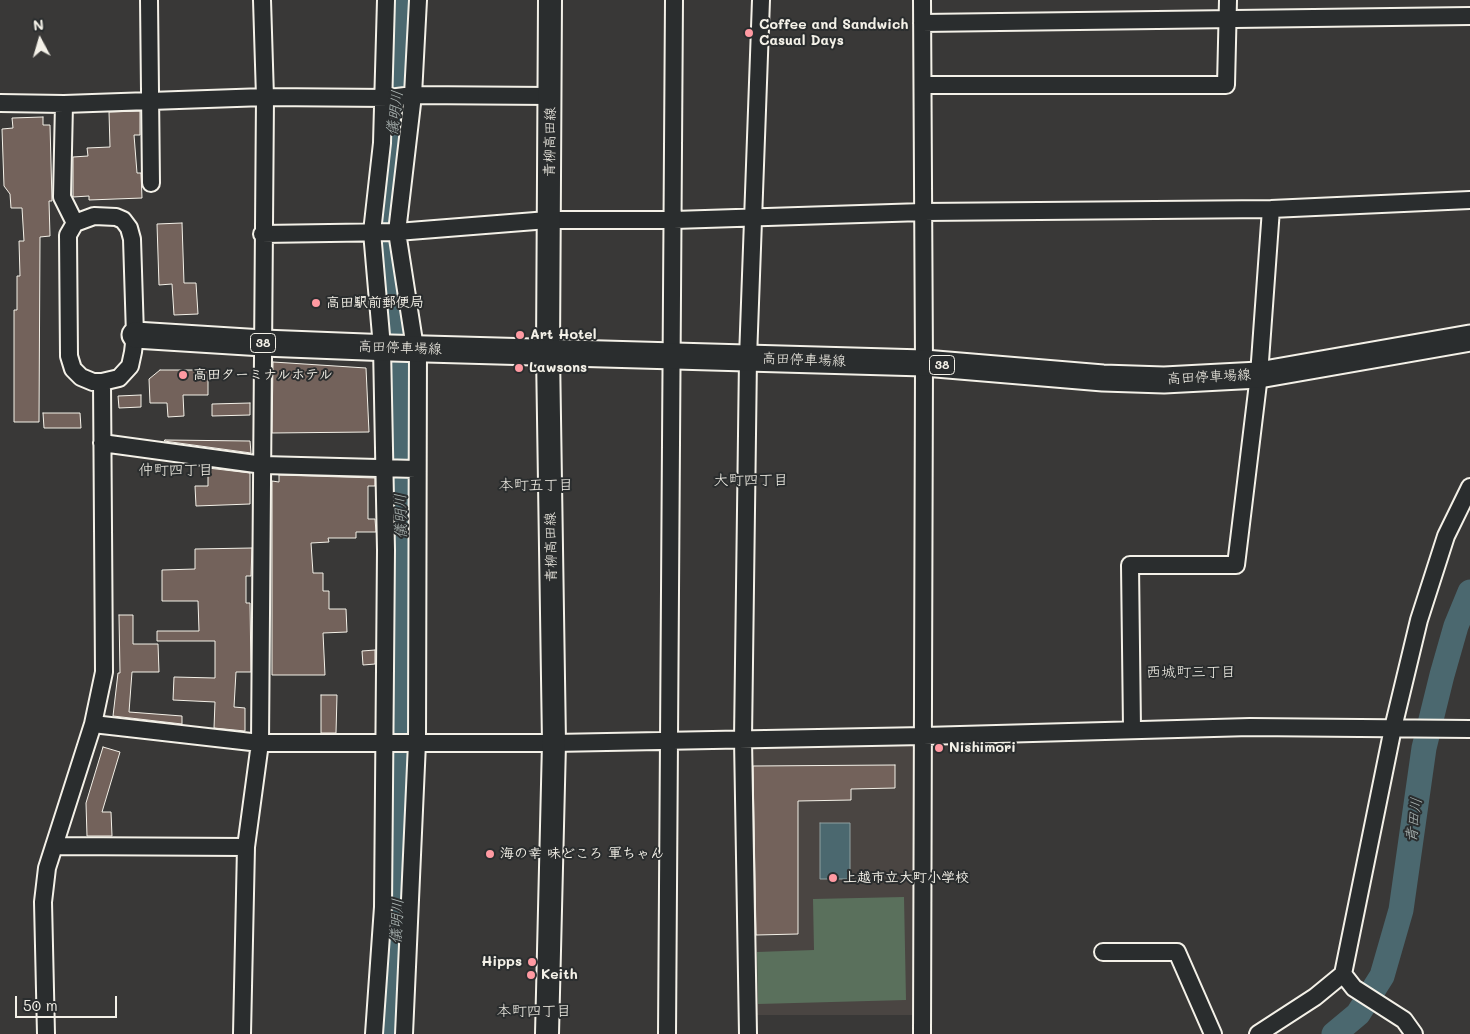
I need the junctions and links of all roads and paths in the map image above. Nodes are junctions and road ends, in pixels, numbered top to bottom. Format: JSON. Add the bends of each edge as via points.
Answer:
{"nodes":[{"id":1,"x":149,"y":0,"type":"edge"},
{"id":2,"x":262,"y":0,"type":"edge"},
{"id":3,"x":386,"y":0,"type":"edge"},
{"id":4,"x":418,"y":0,"type":"edge"},
{"id":5,"x":550,"y":0,"type":"edge"},
{"id":6,"x":674,"y":0,"type":"edge"},
{"id":7,"x":760,"y":0,"type":"edge"},
{"id":8,"x":922,"y":0,"type":"edge"},
{"id":9,"x":1228,"y":0,"type":"edge"},
{"id":10,"x":1470,"y":16,"type":"edge"},
{"id":11,"x":1228,"y":18,"type":"junction"},
{"id":12,"x":922,"y":22,"type":"junction"},
{"id":13,"x":923,"y":85,"type":"junction"},
{"id":14,"x":413,"y":94,"type":"junction"},
{"id":15,"x":551,"y":96,"type":"junction"},
{"id":16,"x":265,"y":97,"type":"junction"},
{"id":17,"x":387,"y":98,"type":"junction"},
{"id":18,"x":150,"y":101,"type":"junction"},
{"id":19,"x":0,"y":103,"type":"edge"},
{"id":20,"x":64,"y":104,"type":"junction"},
{"id":21,"x":151,"y":183,"type":"dead end"},
{"id":22,"x":1470,"y":200,"type":"edge"},
{"id":23,"x":1271,"y":209,"type":"junction"},
{"id":24,"x":923,"y":212,"type":"junction"},
{"id":25,"x":755,"y":218,"type":"junction"},
{"id":26,"x":548,"y":220,"type":"junction"},
{"id":27,"x":674,"y":220,"type":"junction"},
{"id":28,"x":75,"y":223,"type":"junction"},
{"id":29,"x":372,"y":232,"type":"junction"},
{"id":30,"x":397,"y":232,"type":"junction"},
{"id":31,"x":262,"y":234,"type":"junction"},
{"id":32,"x":136,"y":335,"type":"junction"},
{"id":33,"x":1470,"y":338,"type":"edge"},
{"id":34,"x":263,"y":343,"type":"junction"},
{"id":35,"x":403,"y":348,"type":"junction"},
{"id":36,"x":548,"y":353,"type":"junction"},
{"id":37,"x":673,"y":355,"type":"junction"},
{"id":38,"x":748,"y":358,"type":"junction"},
{"id":39,"x":924,"y":363,"type":"junction"},
{"id":40,"x":1260,"y":375,"type":"junction"},
{"id":41,"x":102,"y":382,"type":"junction"},
{"id":42,"x":102,"y":443,"type":"junction"},
{"id":43,"x":263,"y":465,"type":"junction"},
{"id":44,"x":385,"y":468,"type":"junction"},
{"id":45,"x":413,"y":469,"type":"junction"},
{"id":46,"x":1470,"y":487,"type":"edge"},
{"id":47,"x":92,"y":724,"type":"junction"},
{"id":48,"x":1132,"y":729,"type":"junction"},
{"id":49,"x":1399,"y":729,"type":"junction"},
{"id":50,"x":1470,"y":729,"type":"edge"},
{"id":51,"x":924,"y":736,"type":"junction"},
{"id":52,"x":670,"y":740,"type":"junction"},
{"id":53,"x":743,"y":740,"type":"junction"},
{"id":54,"x":260,"y":743,"type":"junction"},
{"id":55,"x":389,"y":743,"type":"junction"},
{"id":56,"x":417,"y":743,"type":"junction"},
{"id":57,"x":554,"y":743,"type":"junction"},
{"id":58,"x":54,"y":846,"type":"junction"},
{"id":59,"x":246,"y":847,"type":"junction"},
{"id":60,"x":1103,"y":952,"type":"dead end"},
{"id":61,"x":1343,"y":974,"type":"junction"},
{"id":62,"x":46,"y":1034,"type":"edge"},
{"id":63,"x":242,"y":1034,"type":"edge"},
{"id":64,"x":374,"y":1034,"type":"edge"},
{"id":65,"x":404,"y":1034,"type":"edge"},
{"id":66,"x":547,"y":1034,"type":"edge"},
{"id":67,"x":667,"y":1034,"type":"edge"},
{"id":68,"x":748,"y":1034,"type":"edge"},
{"id":69,"x":922,"y":1034,"type":"edge"},
{"id":70,"x":1213,"y":1034,"type":"edge"},
{"id":71,"x":1258,"y":1034,"type":"edge"},
{"id":72,"x":1414,"y":1034,"type":"edge"}],
"edges":[{"from":1,"to":18,"type":"street"},
{"from":2,"to":16,"type":"street"},
{"from":3,"to":17,"type":"street"},
{"from":4,"to":14,"type":"street"},
{"from":5,"to":15,"type":"main road","name":"青柳高田線"},
{"from":6,"to":27,"type":"street"},
{"from":7,"to":25,"type":"street"},
{"from":8,"to":12,"type":"street"},
{"from":9,"to":11,"type":"street"},
{"from":10,"to":11,"type":"street"},
{"from":11,"to":12,"type":"street"},
{"from":11,"to":13,"type":"street","via":[[1226,85]]},
{"from":12,"to":13,"type":"street"},
{"from":13,"to":24,"type":"street"},
{"from":14,"to":15,"type":"street"},
{"from":14,"to":17,"type":"street"},
{"from":14,"to":30,"type":"street"},
{"from":15,"to":26,"type":"main road","name":"青柳高田線"},
{"from":16,"to":17,"type":"street"},
{"from":16,"to":18,"type":"street"},
{"from":16,"to":31,"type":"street"},
{"from":17,"to":29,"type":"street"},
{"from":18,"to":20,"type":"street"},
{"from":18,"to":21,"type":"street"},
{"from":19,"to":20,"type":"street"},
{"from":20,"to":28,"type":"street","via":[[62,197]]},
{"from":22,"to":23,"type":"street"},
{"from":23,"to":24,"type":"street"},
{"from":23,"to":40,"type":"street"},
{"from":24,"to":25,"type":"street"},
{"from":24,"to":39,"type":"street"},
{"from":25,"to":27,"type":"street"},
{"from":25,"to":38,"type":"street"},
{"from":26,"to":27,"type":"street"},
{"from":26,"to":30,"type":"street"},
{"from":26,"to":36,"type":"main road","name":"青柳高田線"},
{"from":27,"to":37,"type":"street"},
{"from":28,"to":32,"type":"street","via":[[94,216],[116,217],[129,228]]},
{"from":28,"to":41,"type":"street","via":[[68,235],[69,356],[73,369],[81,377]]},
{"from":29,"to":30,"type":"street"},
{"from":29,"to":31,"type":"street"},
{"from":29,"to":35,"type":"street"},
{"from":30,"to":35,"type":"street"},
{"from":31,"to":34,"type":"street"},
{"from":32,"to":34,"type":"main road","name":"高田停車場線","number":"38"},
{"from":32,"to":41,"type":"street","via":[[130,366],[119,378]]},
{"from":33,"to":40,"type":"main road","name":"高田停車場線","number":"38"},
{"from":34,"to":35,"type":"main road","name":"高田停車場線","number":"38"},
{"from":34,"to":43,"type":"street"},
{"from":35,"to":36,"type":"main road","name":"高田停車場線","number":"38"},
{"from":35,"to":44,"type":"street"},
{"from":35,"to":45,"type":"street"},
{"from":36,"to":37,"type":"main road","name":"高田停車場線","number":"38"},
{"from":36,"to":57,"type":"main road","name":"青柳高田線"},
{"from":37,"to":38,"type":"main road","name":"高田停車場線","number":"38"},
{"from":37,"to":52,"type":"street"},
{"from":38,"to":39,"type":"main road","name":"高田停車場線","number":"38"},
{"from":38,"to":53,"type":"street"},
{"from":39,"to":40,"type":"main road","name":"高田停車場線","number":"38","via":[[1103,378],[1164,380]]},
{"from":39,"to":51,"type":"street"},
{"from":40,"to":48,"type":"street","via":[[1236,565],[1130,565]]},
{"from":41,"to":42,"type":"street"},
{"from":42,"to":43,"type":"street"},
{"from":42,"to":47,"type":"street","via":[[104,672]]},
{"from":43,"to":44,"type":"street"},
{"from":43,"to":54,"type":"street"},
{"from":44,"to":45,"type":"street"},
{"from":44,"to":55,"type":"street"},
{"from":45,"to":56,"type":"street"},
{"from":46,"to":49,"type":"street","via":[[1446,536],[1419,620]]},
{"from":47,"to":54,"type":"street"},
{"from":47,"to":58,"type":"street"},
{"from":48,"to":49,"type":"street","via":[[1250,726]]},
{"from":48,"to":51,"type":"street"},
{"from":49,"to":50,"type":"street"},
{"from":49,"to":61,"type":"street"},
{"from":51,"to":53,"type":"street"},
{"from":51,"to":69,"type":"street"},
{"from":52,"to":53,"type":"street"},
{"from":52,"to":57,"type":"street"},
{"from":52,"to":67,"type":"street"},
{"from":53,"to":68,"type":"street"},
{"from":54,"to":55,"type":"street"},
{"from":54,"to":59,"type":"street"},
{"from":55,"to":56,"type":"street"},
{"from":55,"to":64,"type":"street"},
{"from":56,"to":57,"type":"street"},
{"from":56,"to":65,"type":"street"},
{"from":57,"to":66,"type":"main road","name":"青柳高田線"},
{"from":58,"to":59,"type":"street"},
{"from":58,"to":62,"type":"street","via":[[47,868],[43,902]]},
{"from":59,"to":63,"type":"street"},
{"from":60,"to":70,"type":"street","via":[[1177,952]]},
{"from":61,"to":71,"type":"street","via":[[1315,998]]},
{"from":61,"to":72,"type":"street","via":[[1354,988],[1404,1020]]}]}
